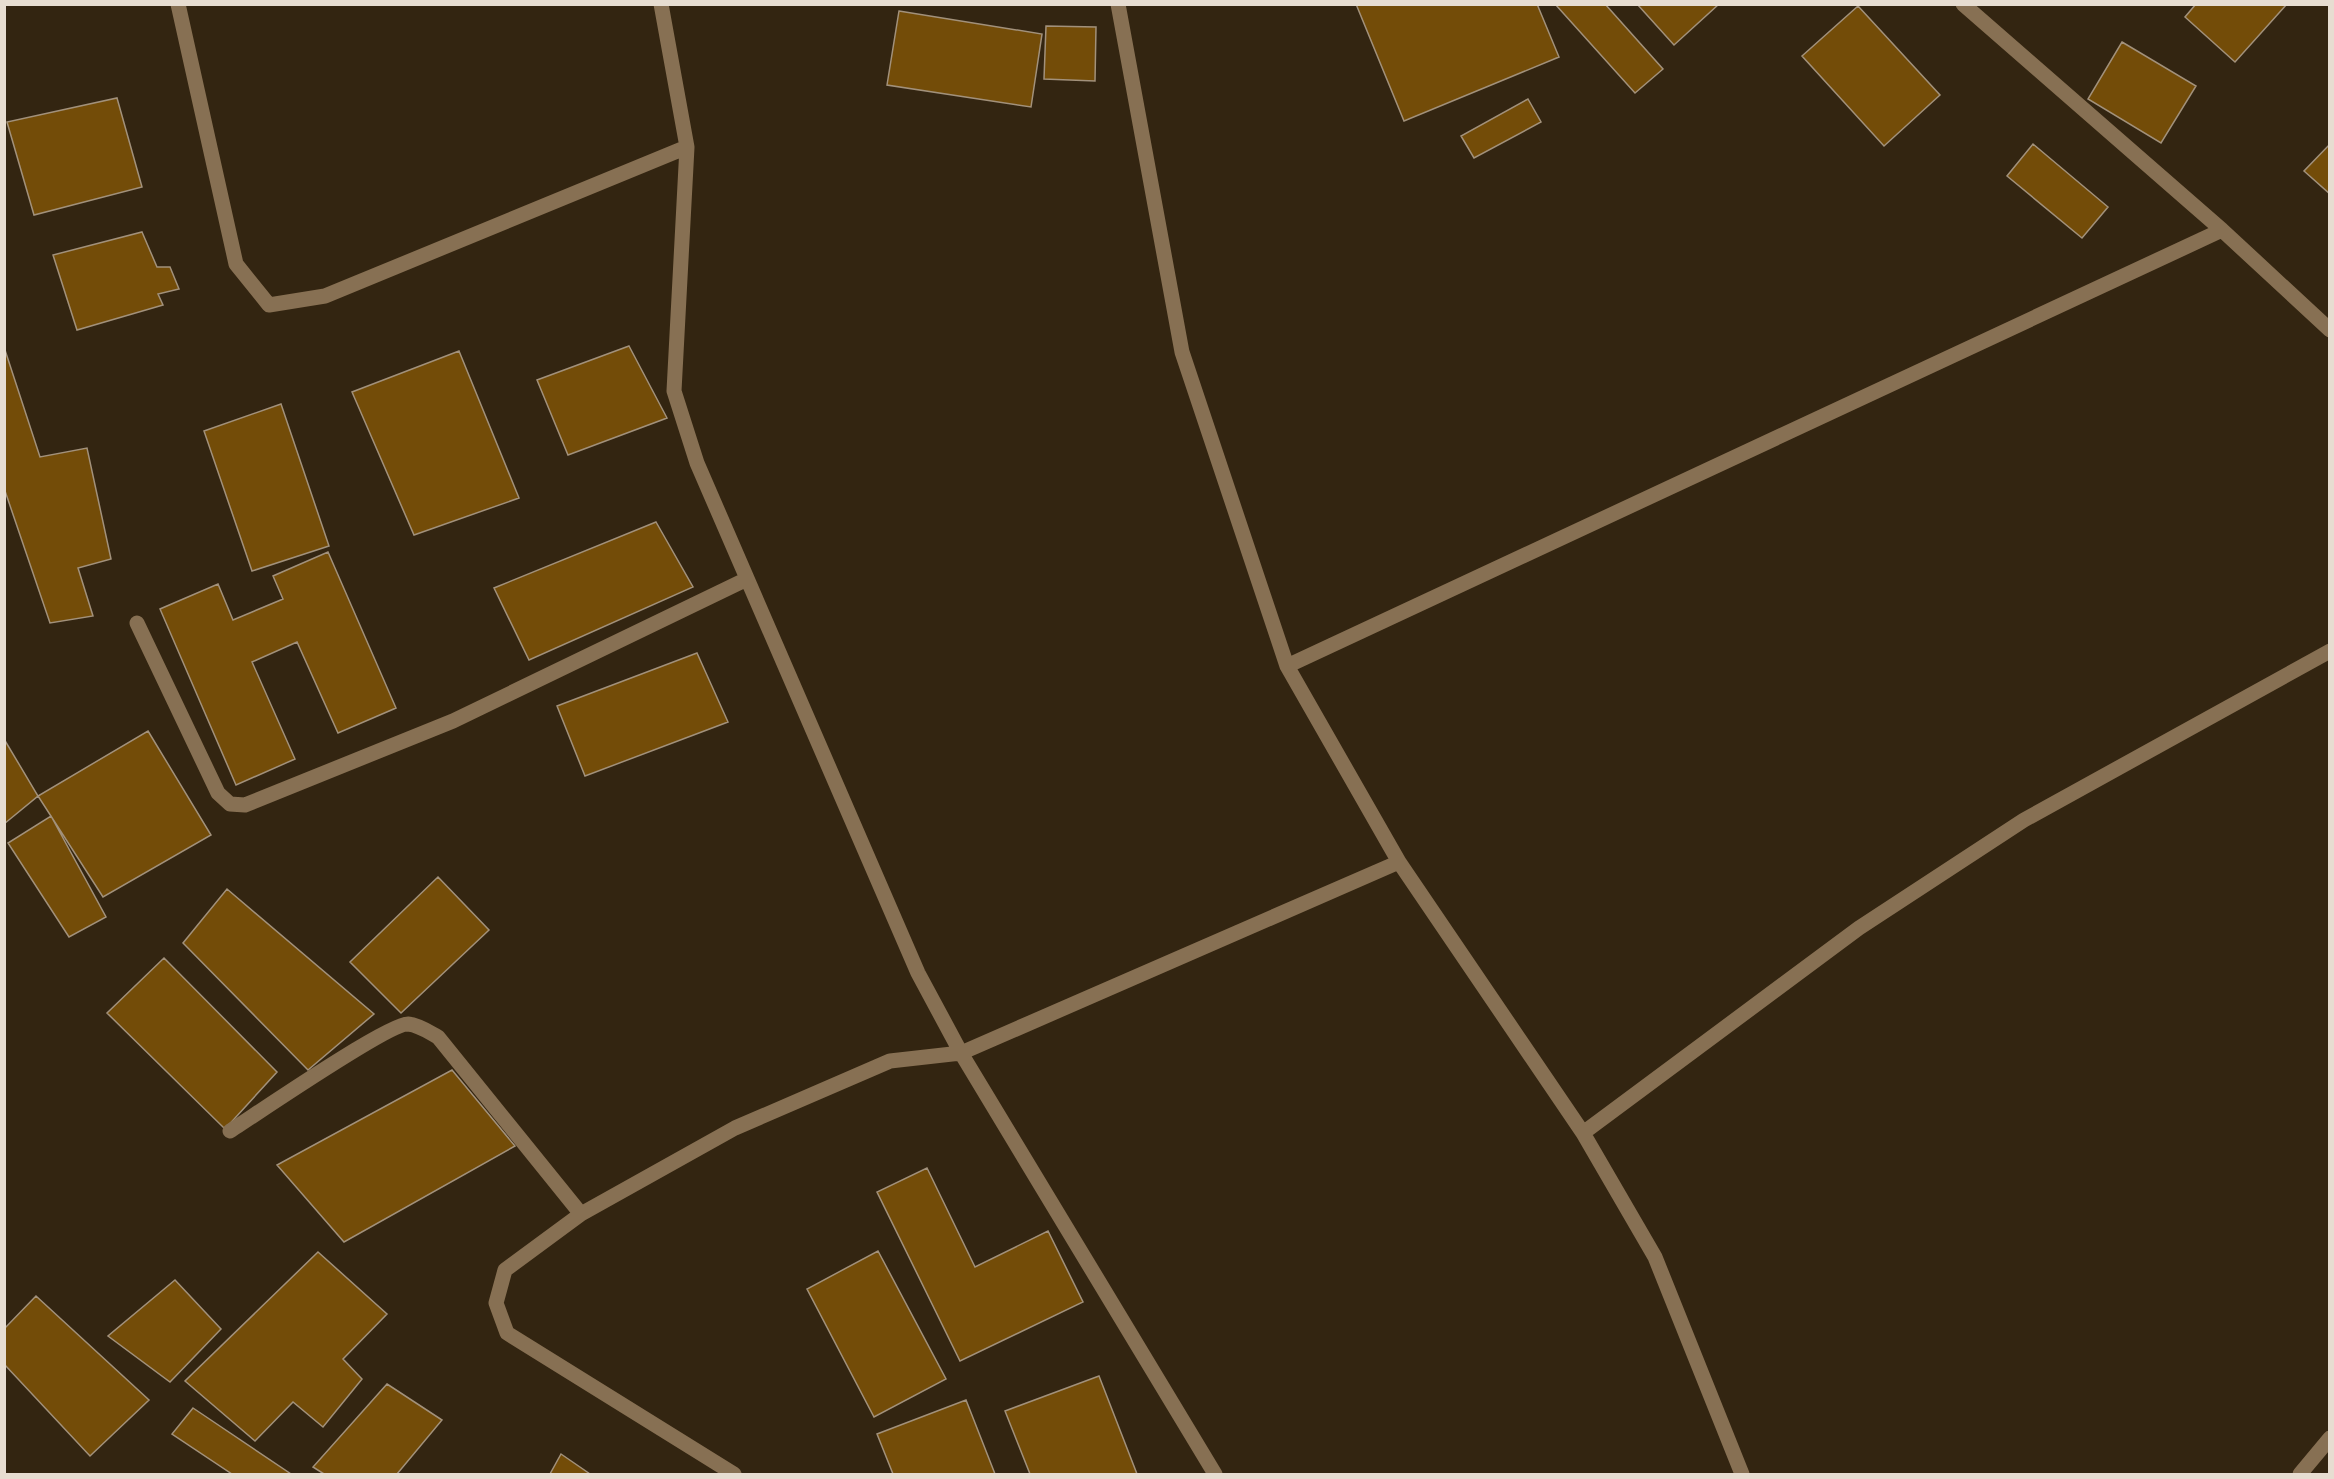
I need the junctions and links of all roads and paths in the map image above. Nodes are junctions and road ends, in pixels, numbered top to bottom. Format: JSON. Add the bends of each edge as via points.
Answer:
{"nodes":[{"id":1,"x":178,"y":4,"type":"edge"},
{"id":2,"x":661,"y":4,"type":"edge"},
{"id":3,"x":1118,"y":4,"type":"edge"},
{"id":4,"x":1964,"y":4,"type":"edge"},
{"id":5,"x":687,"y":147,"type":"junction"},
{"id":6,"x":2222,"y":230,"type":"junction"},
{"id":7,"x":2330,"y":330,"type":"edge"},
{"id":8,"x":747,"y":579,"type":"junction"},
{"id":9,"x":137,"y":623,"type":"dead end"},
{"id":10,"x":2330,"y":651,"type":"edge"},
{"id":11,"x":1287,"y":666,"type":"junction"},
{"id":12,"x":1399,"y":862,"type":"junction"},
{"id":13,"x":961,"y":1053,"type":"junction"},
{"id":14,"x":230,"y":1131,"type":"dead end"},
{"id":15,"x":1583,"y":1133,"type":"junction"},
{"id":16,"x":581,"y":1214,"type":"junction"},
{"id":17,"x":2330,"y":1438,"type":"edge"},
{"id":18,"x":734,"y":1474,"type":"edge"},
{"id":19,"x":1215,"y":1474,"type":"edge"},
{"id":20,"x":1742,"y":1474,"type":"edge"},
{"id":21,"x":2300,"y":1474,"type":"edge"}],
"edges":[{"from":1,"to":5,"type":"street","via":[[236,264],[269,305],[325,296]]},
{"from":2,"to":5,"type":"street"},
{"from":3,"to":11,"type":"street","via":[[1182,352]]},
{"from":4,"to":6,"type":"street"},
{"from":5,"to":8,"type":"street","via":[[674,391],[697,463]]},
{"from":6,"to":7,"type":"street"},
{"from":6,"to":11,"type":"street"},
{"from":8,"to":9,"type":"street","via":[[453,721],[245,805],[230,804],[218,793]]},
{"from":8,"to":13,"type":"street","via":[[918,973]]},
{"from":10,"to":15,"type":"street","via":[[2025,820],[1859,928]]},
{"from":11,"to":12,"type":"street"},
{"from":12,"to":13,"type":"street"},
{"from":12,"to":15,"type":"street"},
{"from":13,"to":16,"type":"street","via":[[890,1061],[735,1128]]},
{"from":13,"to":19,"type":"street"},
{"from":14,"to":16,"type":"street","via":[[396,1026],[408,1024],[438,1037]]},
{"from":15,"to":20,"type":"street","via":[[1655,1257]]},
{"from":16,"to":18,"type":"street","via":[[505,1270],[496,1303],[507,1333]]},
{"from":17,"to":21,"type":"street"}]}
